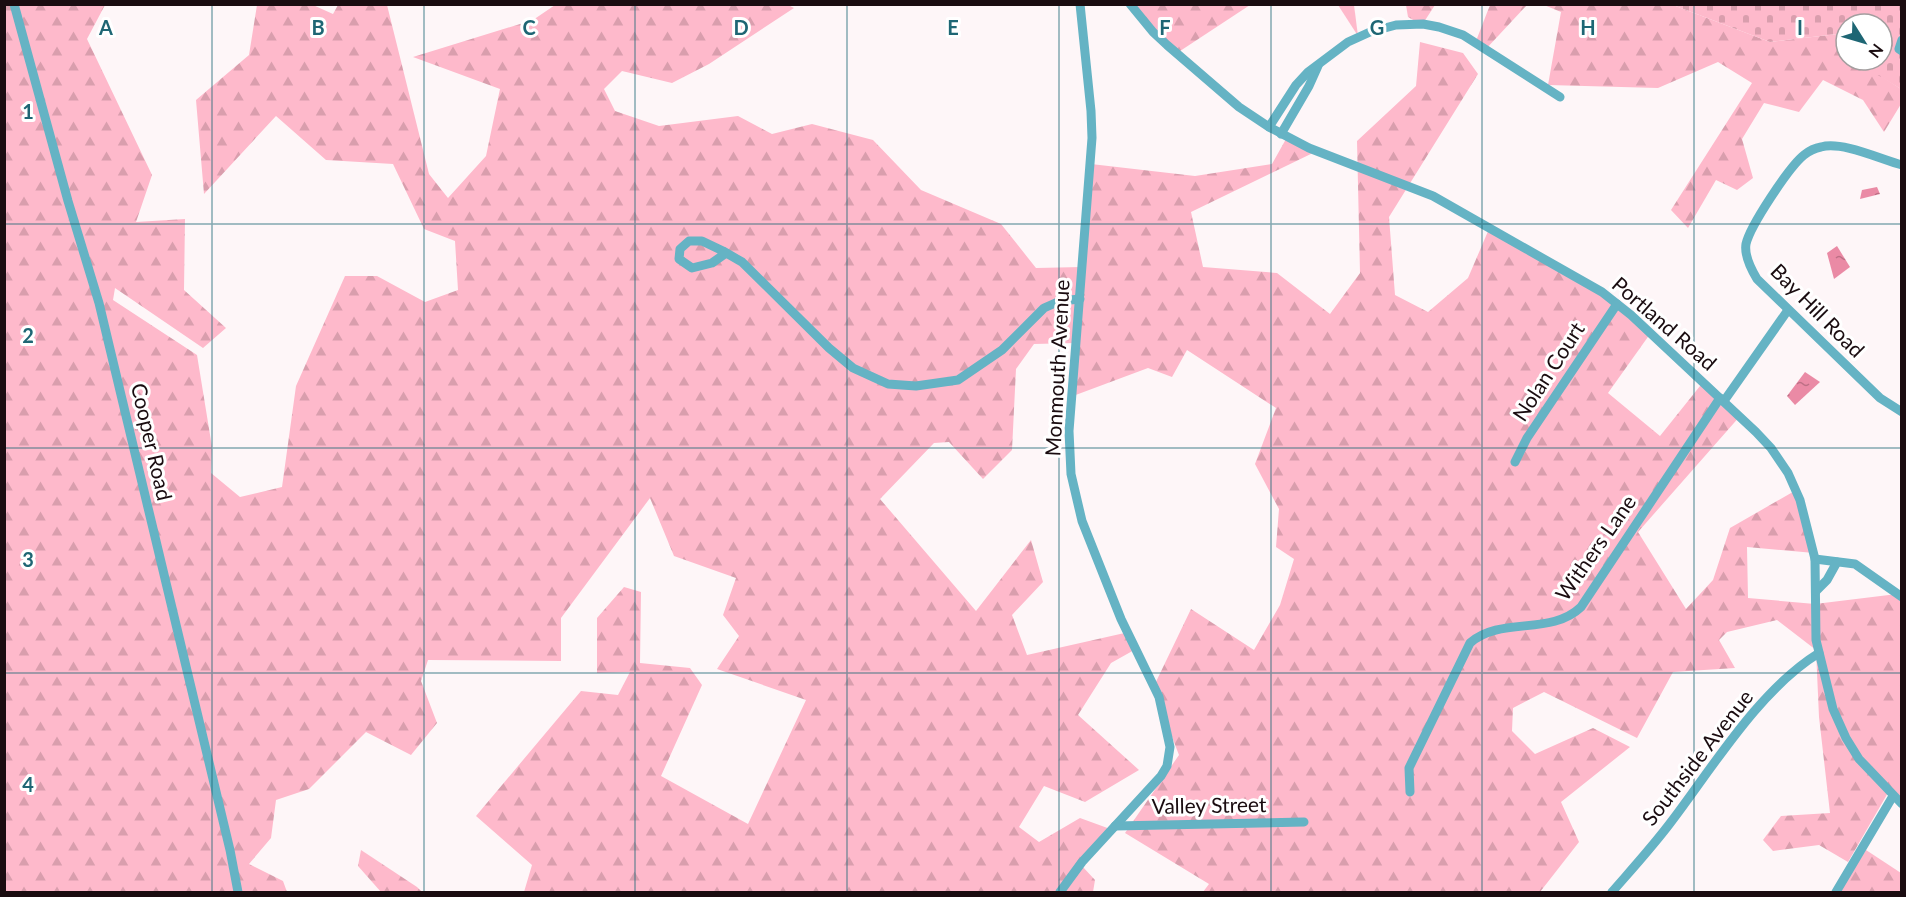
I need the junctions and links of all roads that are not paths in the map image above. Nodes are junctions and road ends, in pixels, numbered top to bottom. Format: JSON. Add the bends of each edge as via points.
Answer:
{"nodes":[{"id":1,"x":14,"y":4,"type":"edge"},
{"id":2,"x":1080,"y":4,"type":"edge"},
{"id":3,"x":1130,"y":4,"type":"edge"},
{"id":4,"x":1902,"y":40,"type":"edge"},
{"id":5,"x":1902,"y":51,"type":"edge"},
{"id":6,"x":1318,"y":66,"type":"junction"},
{"id":7,"x":1560,"y":97,"type":"dead end"},
{"id":8,"x":1269,"y":128,"type":"junction"},
{"id":9,"x":1281,"y":134,"type":"junction"},
{"id":10,"x":1902,"y":165,"type":"edge"},
{"id":11,"x":726,"y":253,"type":"junction"},
{"id":12,"x":1080,"y":299,"type":"junction"},
{"id":13,"x":1617,"y":304,"type":"junction"},
{"id":14,"x":1788,"y":310,"type":"junction"},
{"id":15,"x":1722,"y":399,"type":"junction"},
{"id":16,"x":1902,"y":412,"type":"edge"},
{"id":17,"x":1515,"y":462,"type":"dead end"},
{"id":18,"x":1815,"y":559,"type":"junction"},
{"id":19,"x":1837,"y":562,"type":"junction"},
{"id":20,"x":1816,"y":591,"type":"junction"},
{"id":21,"x":1902,"y":597,"type":"edge"},
{"id":22,"x":1819,"y":653,"type":"junction"},
{"id":23,"x":1410,"y":792,"type":"dead end"},
{"id":24,"x":1893,"y":796,"type":"junction"},
{"id":25,"x":1902,"y":804,"type":"edge"},
{"id":26,"x":1304,"y":822,"type":"dead end"},
{"id":27,"x":1115,"y":826,"type":"junction"},
{"id":28,"x":238,"y":892,"type":"edge"},
{"id":29,"x":1060,"y":892,"type":"edge"},
{"id":30,"x":1612,"y":892,"type":"edge"},
{"id":31,"x":1836,"y":892,"type":"edge"}],
"edges":[{"from":1,"to":28,"type":"street","name":"Cooper Road","via":[[99,303]]},
{"from":2,"to":12,"type":"street","name":"Monmouth Avenue","via":[[1092,138]]},
{"from":3,"to":8,"type":"street","name":"Portland Road","via":[[1167,45]]},
{"from":4,"to":5,"type":"street"},
{"from":6,"to":7,"type":"street","via":[[1361,35],[1396,25],[1423,24],[1471,40]]},
{"from":6,"to":8,"type":"street","via":[[1296,85]]},
{"from":6,"to":9,"type":"street"},
{"from":8,"to":9,"type":"street","name":"Portland Road"},
{"from":9,"to":13,"type":"street","name":"Portland Road","via":[[1433,196],[1593,286]]},
{"from":10,"to":14,"type":"street","name":"Bay Hill Road","via":[[1832,145],[1805,154],[1788,173],[1749,234],[1745,250],[1756,279]]},
{"from":11,"to":11,"type":"street","via":[[702,241],[689,241],[680,249],[679,259],[693,268],[712,263]]},
{"from":11,"to":12,"type":"street","via":[[742,262],[853,368],[888,384],[916,386],[958,380],[1002,350],[1044,308]]},
{"from":12,"to":27,"type":"street","name":"Monmouth Avenue","via":[[1069,431],[1071,474],[1090,543],[1159,697],[1170,747],[1161,776]]},
{"from":13,"to":15,"type":"street","name":"Portland Road"},
{"from":13,"to":17,"type":"street","name":"Nolan Court"},
{"from":14,"to":15,"type":"street","name":"Withers Lane"},
{"from":14,"to":16,"type":"street","name":"Bay Hill Road","via":[[1880,398]]},
{"from":15,"to":18,"type":"street","name":"Portland Road","via":[[1771,448],[1788,473],[1800,500]]},
{"from":15,"to":23,"type":"street","name":"Withers Lane","via":[[1573,615],[1487,632],[1470,643],[1409,768]]},
{"from":18,"to":19,"type":"street"},
{"from":18,"to":20,"type":"street","name":"Portland Road"},
{"from":19,"to":20,"type":"street"},
{"from":19,"to":21,"type":"street","via":[[1859,566]]},
{"from":20,"to":22,"type":"street","name":"Portland Road"},
{"from":22,"to":24,"type":"street","name":"Portland Road","via":[[1843,732],[1859,759]]},
{"from":22,"to":30,"type":"street","name":"Southside Avenue","via":[[1804,662],[1752,715],[1669,825]]},
{"from":24,"to":25,"type":"street","name":"Portland Road"},
{"from":24,"to":31,"type":"street"},
{"from":26,"to":27,"type":"street","name":"Valley Street"},
{"from":27,"to":29,"type":"street","name":"Monmouth Avenue"}]}
